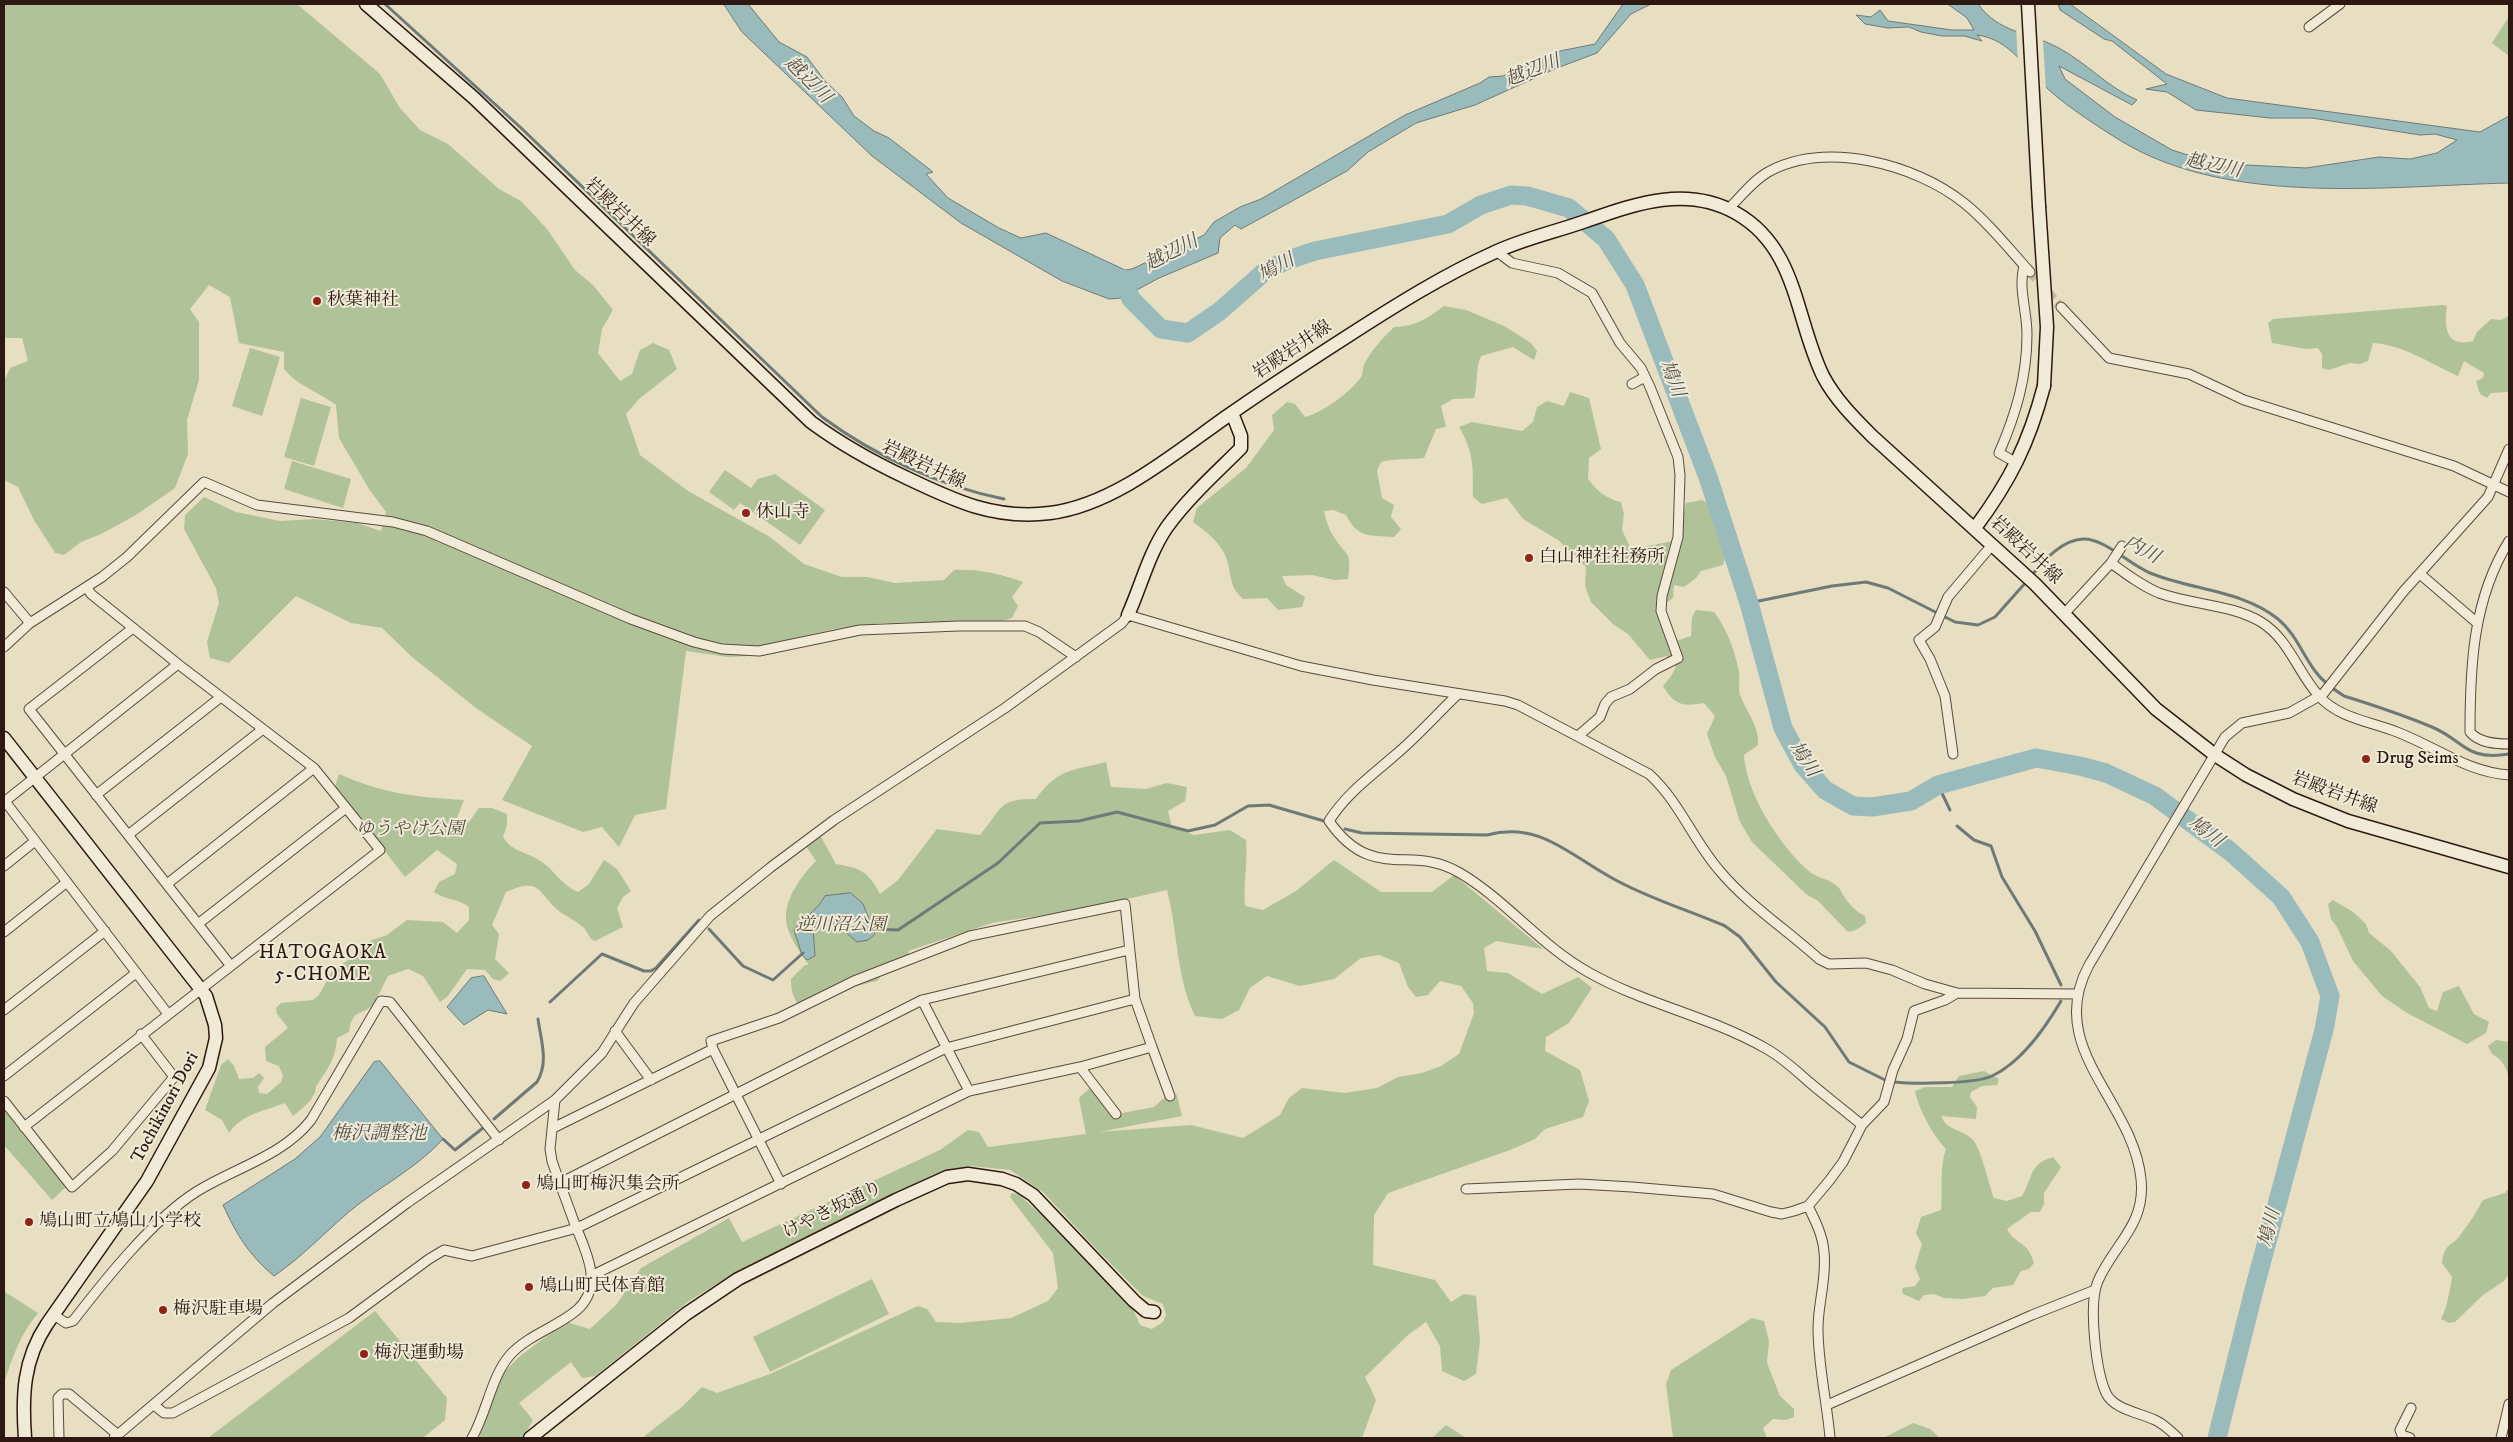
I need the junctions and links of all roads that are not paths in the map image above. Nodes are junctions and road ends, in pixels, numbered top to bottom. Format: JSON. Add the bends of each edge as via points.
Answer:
{"nodes":[{"id":1,"x":366,"y":4,"type":"edge"},
{"id":2,"x":2028,"y":4,"type":"edge"},
{"id":3,"x":2340,"y":4,"type":"edge"},
{"id":4,"x":2309,"y":27,"type":"dead end"},
{"id":5,"x":1728,"y":209,"type":"junction"},
{"id":6,"x":1496,"y":251,"type":"junction"},
{"id":7,"x":2061,"y":307,"type":"tunnel mouth"},
{"id":8,"x":1645,"y":377,"type":"junction"},
{"id":9,"x":1632,"y":384,"type":"dead end"},
{"id":10,"x":1232,"y":413,"type":"junction"},
{"id":11,"x":2509,"y":449,"type":"edge"},
{"id":12,"x":2017,"y":464,"type":"junction"},
{"id":13,"x":2493,"y":485,"type":"junction"},
{"id":14,"x":2509,"y":492,"type":"edge"},
{"id":15,"x":1975,"y":528,"type":"junction"},
{"id":16,"x":2509,"y":541,"type":"edge"},
{"id":17,"x":1992,"y":544,"type":"junction"},
{"id":18,"x":2122,"y":546,"type":"dead end"},
{"id":19,"x":2112,"y":563,"type":"junction"},
{"id":20,"x":2420,"y":574,"type":"junction"},
{"id":21,"x":87,"y":588,"type":"junction"},
{"id":22,"x":4,"y":594,"type":"edge"},
{"id":23,"x":2065,"y":613,"type":"junction"},
{"id":24,"x":1128,"y":615,"type":"junction"},
{"id":25,"x":2476,"y":622,"type":"junction"},
{"id":26,"x":30,"y":623,"type":"junction"},
{"id":27,"x":133,"y":628,"type":"junction"},
{"id":28,"x":4,"y":647,"type":"edge"},
{"id":29,"x":1076,"y":657,"type":"junction"},
{"id":30,"x":178,"y":664,"type":"junction"},
{"id":31,"x":1458,"y":694,"type":"junction"},
{"id":32,"x":2321,"y":695,"type":"junction"},
{"id":33,"x":221,"y":697,"type":"junction"},
{"id":34,"x":263,"y":729,"type":"junction"},
{"id":35,"x":1578,"y":736,"type":"junction"},
{"id":36,"x":4,"y":738,"type":"edge"},
{"id":37,"x":2509,"y":744,"type":"edge"},
{"id":38,"x":64,"y":754,"type":"junction"},
{"id":39,"x":1953,"y":754,"type":"dead end"},
{"id":40,"x":2215,"y":755,"type":"junction"},
{"id":41,"x":314,"y":768,"type":"junction"},
{"id":42,"x":2509,"y":775,"type":"edge"},
{"id":43,"x":34,"y":777,"type":"junction"},
{"id":44,"x":96,"y":795,"type":"junction"},
{"id":45,"x":4,"y":801,"type":"edge"},
{"id":46,"x":346,"y":808,"type":"junction"},
{"id":47,"x":128,"y":835,"type":"junction"},
{"id":48,"x":35,"y":841,"type":"junction"},
{"id":49,"x":4,"y":866,"type":"edge"},
{"id":50,"x":2509,"y":867,"type":"edge"},
{"id":51,"x":67,"y":882,"type":"junction"},
{"id":52,"x":166,"y":884,"type":"junction"},
{"id":53,"x":198,"y":924,"type":"junction"},
{"id":54,"x":104,"y":931,"type":"junction"},
{"id":55,"x":4,"y":932,"type":"edge"},
{"id":56,"x":1129,"y":950,"type":"junction"},
{"id":57,"x":231,"y":966,"type":"junction"},
{"id":58,"x":136,"y":973,"type":"junction"},
{"id":59,"x":200,"y":988,"type":"junction"},
{"id":60,"x":1957,"y":992,"type":"junction"},
{"id":61,"x":2077,"y":994,"type":"junction"},
{"id":62,"x":1135,"y":999,"type":"junction"},
{"id":63,"x":922,"y":1000,"type":"junction"},
{"id":64,"x":4,"y":1010,"type":"edge"},
{"id":65,"x":168,"y":1014,"type":"junction"},
{"id":66,"x":615,"y":1031,"type":"junction"},
{"id":67,"x":141,"y":1034,"type":"junction"},
{"id":68,"x":1152,"y":1047,"type":"junction"},
{"id":69,"x":946,"y":1048,"type":"junction"},
{"id":70,"x":712,"y":1049,"type":"junction"},
{"id":71,"x":1080,"y":1066,"type":"junction"},
{"id":72,"x":4,"y":1076,"type":"edge"},
{"id":73,"x":651,"y":1080,"type":"junction"},
{"id":74,"x":969,"y":1091,"type":"junction"},
{"id":75,"x":736,"y":1094,"type":"junction"},
{"id":76,"x":1170,"y":1096,"type":"dead end"},
{"id":77,"x":555,"y":1100,"type":"junction"},
{"id":78,"x":4,"y":1101,"type":"edge"},
{"id":79,"x":1116,"y":1114,"type":"dead end"},
{"id":80,"x":1862,"y":1125,"type":"junction"},
{"id":81,"x":24,"y":1127,"type":"junction"},
{"id":82,"x":553,"y":1128,"type":"junction"},
{"id":83,"x":758,"y":1139,"type":"junction"},
{"id":84,"x":499,"y":1140,"type":"junction"},
{"id":85,"x":560,"y":1183,"type":"junction"},
{"id":86,"x":781,"y":1184,"type":"junction"},
{"id":87,"x":1466,"y":1189,"type":"dead end"},
{"id":88,"x":1808,"y":1206,"type":"junction"},
{"id":89,"x":577,"y":1228,"type":"junction"},
{"id":90,"x":591,"y":1276,"type":"junction"},
{"id":91,"x":2095,"y":1290,"type":"junction"},
{"id":92,"x":1154,"y":1312,"type":"dead end"},
{"id":93,"x":54,"y":1314,"type":"junction"},
{"id":94,"x":2509,"y":1404,"type":"edge"},
{"id":95,"x":154,"y":1405,"type":"junction"},
{"id":96,"x":1827,"y":1405,"type":"junction"},
{"id":97,"x":2411,"y":1408,"type":"dead end"},
{"id":98,"x":116,"y":1436,"type":"edge"},
{"id":99,"x":25,"y":1438,"type":"edge"},
{"id":100,"x":59,"y":1438,"type":"edge"},
{"id":101,"x":472,"y":1438,"type":"edge"},
{"id":102,"x":530,"y":1438,"type":"edge"},
{"id":103,"x":1830,"y":1438,"type":"edge"},
{"id":104,"x":2178,"y":1438,"type":"edge"},
{"id":105,"x":2410,"y":1438,"type":"edge"},
{"id":106,"x":2501,"y":1438,"type":"edge"}],
"edges":[{"from":1,"to":10,"type":"main road","name":"岩殿岩井線","via":[[474,98],[811,422],[866,459],[947,498],[973,508],[1011,515],[1077,508],[1148,472]]},
{"from":2,"to":12,"type":"main road","bridge":true,"via":[[2047,327],[2044,386],[2034,423]]},
{"from":3,"to":4,"type":"street"},
{"from":5,"to":6,"type":"main road","name":"岩殿岩井線","via":[[1699,199],[1666,198],[1638,202]]},
{"from":5,"to":12,"type":"street","via":[[1769,172],[1809,158],[1860,158],[1896,168],[1949,192],[1966,204],[2027,269],[2020,279],[2026,308],[2024,376],[2015,416],[1999,453]]},
{"from":5,"to":15,"type":"main road","name":"岩殿岩井線","via":[[1748,221],[1778,251],[1790,274],[1813,352],[1835,396],[1872,436]]},
{"from":6,"to":8,"type":"street","via":[[1512,263],[1558,273],[1592,293],[1620,343]]},
{"from":6,"to":10,"type":"main road","name":"岩殿岩井線","via":[[1353,332]]},
{"from":7,"to":13,"type":"street","via":[[2108,358],[2189,374],[2244,400],[2417,453]]},
{"from":8,"to":9,"type":"street"},
{"from":8,"to":35,"type":"street","via":[[1678,457],[1678,537],[1661,611],[1678,658],[1656,669],[1630,689],[1611,697],[1600,717]]},
{"from":10,"to":24,"type":"main road","via":[[1241,436],[1241,448],[1167,528],[1152,555]]},
{"from":11,"to":13,"type":"street"},
{"from":12,"to":15,"type":"main road"},
{"from":13,"to":14,"type":"street"},
{"from":13,"to":20,"type":"street","via":[[2488,497]]},
{"from":15,"to":17,"type":"main road","name":"岩殿岩井線"},
{"from":16,"to":25,"type":"street","via":[[2486,590]]},
{"from":17,"to":23,"type":"main road","name":"岩殿岩井線"},
{"from":17,"to":39,"type":"street","via":[[1948,597],[1935,628],[1919,640],[1945,696]]},
{"from":18,"to":19,"type":"street"},
{"from":19,"to":23,"type":"street"},
{"from":19,"to":32,"type":"street","via":[[2160,593],[2246,615],[2261,622],[2288,649]]},
{"from":20,"to":25,"type":"street"},
{"from":20,"to":32,"type":"street"},
{"from":21,"to":26,"type":"street"},
{"from":21,"to":27,"type":"street"},
{"from":21,"to":29,"type":"street","via":[[127,556],[204,482],[257,505],[393,522],[426,531],[631,619],[722,649],[759,651],[860,630],[1026,626]]},
{"from":22,"to":26,"type":"street"},
{"from":23,"to":40,"type":"main road","name":"岩殿岩井線","via":[[2156,709]]},
{"from":24,"to":29,"type":"street"},
{"from":24,"to":31,"type":"street","via":[[1301,666]]},
{"from":25,"to":37,"type":"street","via":[[2470,732],[2474,738]]},
{"from":26,"to":28,"type":"street"},
{"from":27,"to":30,"type":"street"},
{"from":27,"to":38,"type":"street","via":[[28,709]]},
{"from":29,"to":66,"type":"street","via":[[1005,708],[834,820],[763,873],[710,916],[653,980]]},
{"from":30,"to":33,"type":"street"},
{"from":30,"to":38,"type":"street"},
{"from":31,"to":35,"type":"street","via":[[1518,705]]},
{"from":31,"to":80,"type":"street","via":[[1337,809],[1329,821],[1340,838],[1374,857],[1435,863],[1460,873],[1564,957],[1589,973],[1765,1048],[1788,1063]]},
{"from":32,"to":40,"type":"street","via":[[2289,713],[2242,723],[2225,737]]},
{"from":32,"to":42,"type":"street","via":[[2340,712],[2399,732],[2467,766]]},
{"from":33,"to":34,"type":"street"},
{"from":33,"to":44,"type":"street"},
{"from":34,"to":41,"type":"street"},
{"from":34,"to":47,"type":"street"},
{"from":35,"to":60,"type":"street","via":[[1638,766],[1661,785],[1720,872],[1820,959],[1829,964],[1866,963]]},
{"from":36,"to":43,"type":"main road","name":"Tochikinori Dori"},
{"from":38,"to":43,"type":"street"},
{"from":38,"to":44,"type":"street"},
{"from":40,"to":50,"type":"main road","name":"岩殿岩井線","via":[[2293,799],[2339,817]]},
{"from":40,"to":61,"type":"street","via":[[2089,965]]},
{"from":41,"to":46,"type":"street"},
{"from":41,"to":52,"type":"street"},
{"from":43,"to":45,"type":"street"},
{"from":43,"to":59,"type":"main road","name":"Tochikinori Dori"},
{"from":44,"to":47,"type":"street"},
{"from":45,"to":48,"type":"street"},
{"from":46,"to":53,"type":"street"},
{"from":46,"to":57,"type":"street","via":[[380,850]]},
{"from":47,"to":52,"type":"street"},
{"from":48,"to":49,"type":"street"},
{"from":48,"to":51,"type":"street"},
{"from":51,"to":54,"type":"street"},
{"from":51,"to":55,"type":"street"},
{"from":52,"to":53,"type":"street"},
{"from":53,"to":57,"type":"street"},
{"from":54,"to":58,"type":"street"},
{"from":54,"to":64,"type":"street"},
{"from":56,"to":62,"type":"street"},
{"from":56,"to":63,"type":"street"},
{"from":56,"to":70,"type":"street","via":[[1125,904],[970,936],[854,981],[779,1018],[711,1041]]},
{"from":57,"to":59,"type":"street"},
{"from":58,"to":65,"type":"street"},
{"from":58,"to":72,"type":"street"},
{"from":59,"to":65,"type":"street"},
{"from":59,"to":93,"type":"main road","name":"Tochikinori Dori","via":[[206,996],[215,1025],[215,1051],[209,1068],[147,1181]]},
{"from":60,"to":61,"type":"street"},
{"from":60,"to":80,"type":"street","via":[[1914,1011],[1884,1102]]},
{"from":61,"to":91,"type":"street","via":[[2076,1025],[2083,1050],[2126,1126],[2141,1183],[2141,1200],[2134,1223]]},
{"from":62,"to":68,"type":"street"},
{"from":62,"to":69,"type":"street"},
{"from":63,"to":69,"type":"street"},
{"from":63,"to":75,"type":"street"},
{"from":65,"to":67,"type":"street"},
{"from":66,"to":73,"type":"street"},
{"from":66,"to":77,"type":"street","via":[[590,1067]]},
{"from":67,"to":81,"type":"street"},
{"from":67,"to":81,"type":"street","via":[[174,1077],[112,1151],[72,1188]]},
{"from":68,"to":71,"type":"street"},
{"from":68,"to":76,"type":"street"},
{"from":69,"to":74,"type":"street"},
{"from":69,"to":83,"type":"street"},
{"from":70,"to":73,"type":"street"},
{"from":70,"to":75,"type":"street"},
{"from":71,"to":74,"type":"street"},
{"from":71,"to":79,"type":"street"},
{"from":73,"to":82,"type":"street"},
{"from":74,"to":86,"type":"street"},
{"from":75,"to":83,"type":"street"},
{"from":75,"to":85,"type":"street"},
{"from":77,"to":82,"type":"street"},
{"from":77,"to":84,"type":"street"},
{"from":78,"to":81,"type":"street"},
{"from":80,"to":88,"type":"street","via":[[1843,1162]]},
{"from":82,"to":85,"type":"street","via":[[551,1155]]},
{"from":83,"to":86,"type":"street"},
{"from":83,"to":89,"type":"street"},
{"from":84,"to":93,"type":"street","via":[[390,1002],[381,1002],[302,1132],[195,1192],[119,1265],[73,1321],[66,1323]]},
{"from":84,"to":95,"type":"street","via":[[407,1203],[273,1303]]},
{"from":85,"to":89,"type":"street"},
{"from":86,"to":90,"type":"street"},
{"from":87,"to":88,"type":"street","via":[[1579,1184],[1713,1194],[1782,1214]]},
{"from":88,"to":96,"type":"street","via":[[1824,1251],[1818,1329]]},
{"from":89,"to":90,"type":"street","via":[[590,1263]]},
{"from":89,"to":95,"type":"street","via":[[472,1256],[444,1250],[349,1318],[173,1413],[164,1413]]},
{"from":90,"to":101,"type":"street","via":[[589,1294],[577,1310],[510,1355]]},
{"from":91,"to":96,"type":"street"},
{"from":91,"to":104,"type":"street","via":[[2093,1311],[2097,1354],[2106,1394],[2113,1402],[2156,1420]]},
{"from":92,"to":102,"type":"main road","name":"けやき坂通り","via":[[1146,1311],[1134,1300],[1033,1196],[1016,1184],[968,1174],[947,1177],[738,1279],[686,1314]]},
{"from":93,"to":99,"type":"main road","name":"Tochikinori Dori","via":[[42,1331],[27,1365],[23,1396]]},
{"from":94,"to":106,"type":"street"},
{"from":95,"to":98,"type":"street"},
{"from":96,"to":103,"type":"street"},
{"from":97,"to":105,"type":"street","via":[[2400,1430],[2402,1435]]},
{"from":98,"to":100,"type":"street","via":[[69,1394],[62,1394],[58,1398]]}]}
